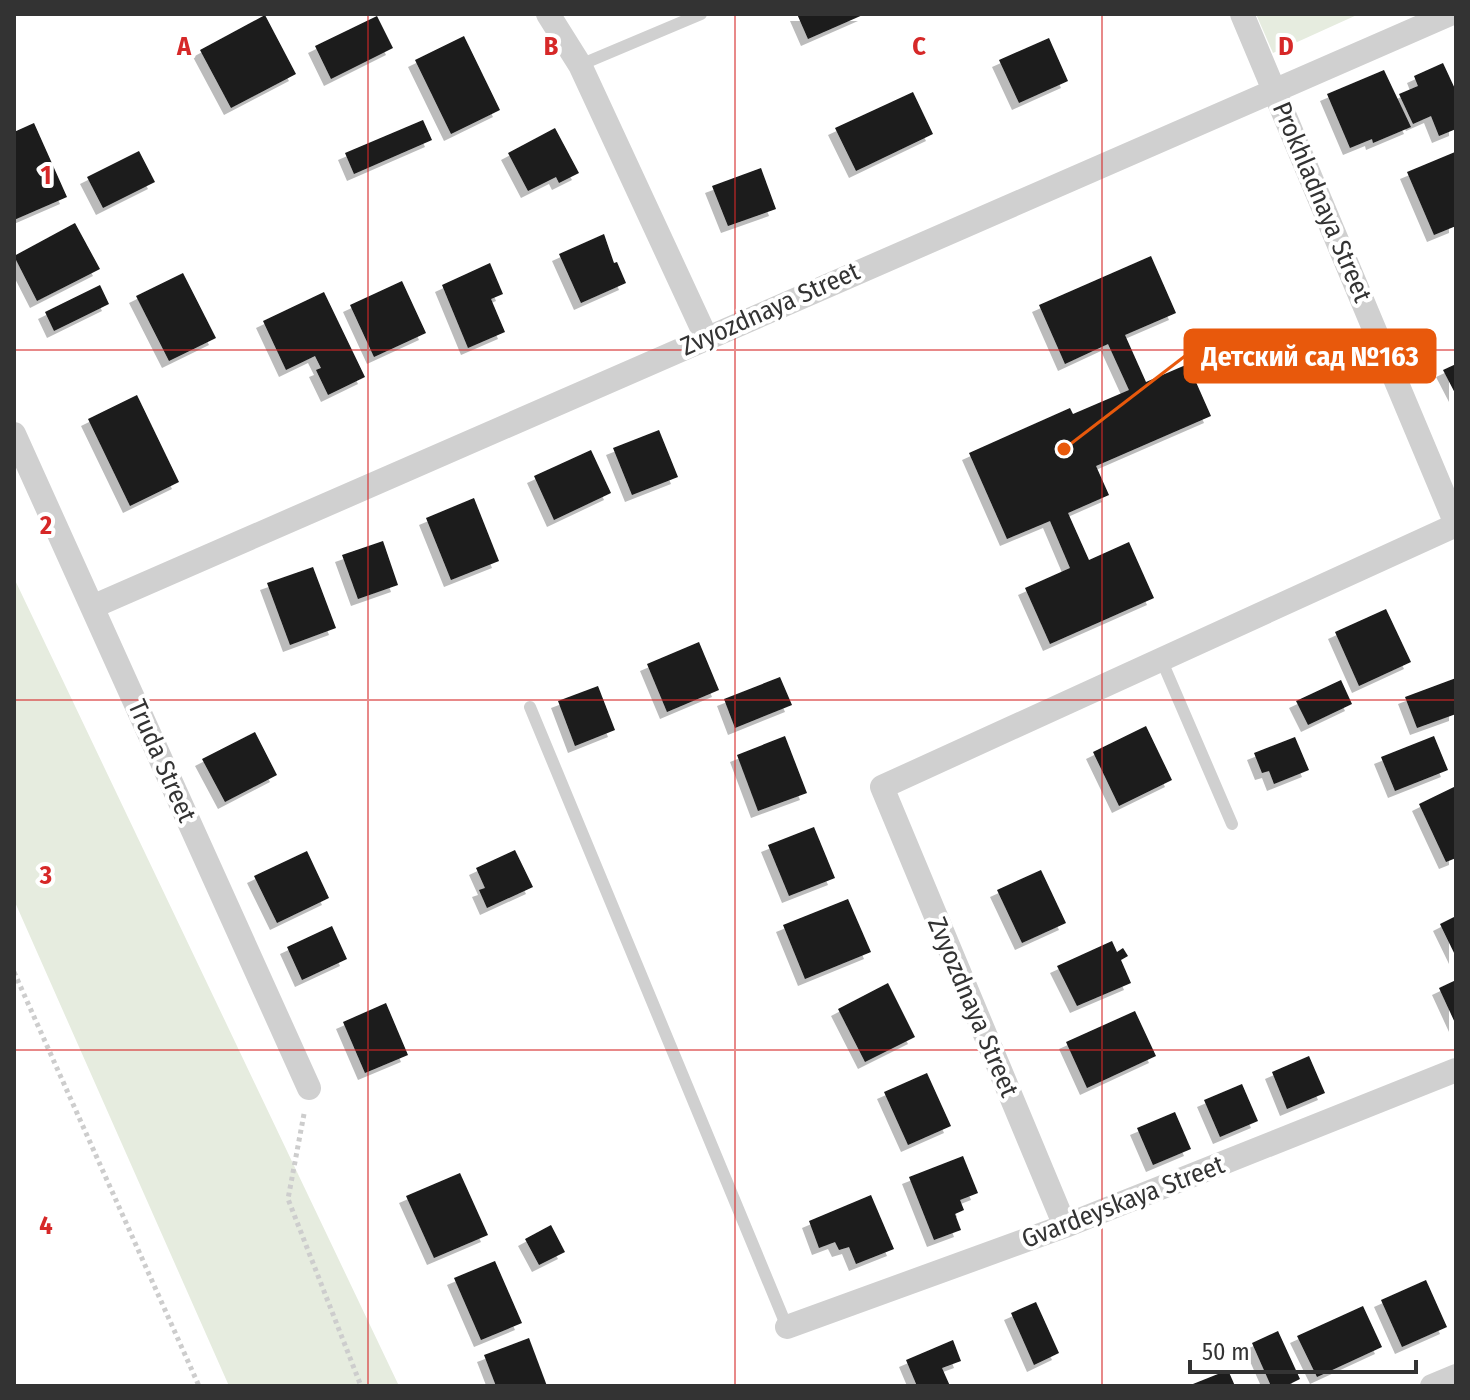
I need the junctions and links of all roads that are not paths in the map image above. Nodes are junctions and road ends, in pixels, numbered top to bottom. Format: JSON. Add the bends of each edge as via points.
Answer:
{"nodes":[{"id":1,"x":548,"y":14,"type":"edge"},
{"id":2,"x":701,"y":14,"type":"edge"},
{"id":3,"x":1242,"y":14,"type":"edge"},
{"id":4,"x":1450,"y":14,"type":"edge"},
{"id":5,"x":580,"y":65,"type":"junction"},
{"id":6,"x":1275,"y":89,"type":"junction"},
{"id":7,"x":706,"y":337,"type":"junction"},
{"id":8,"x":14,"y":434,"type":"edge"},
{"id":9,"x":1456,"y":525,"type":"edge"},
{"id":10,"x":92,"y":607,"type":"junction"},
{"id":11,"x":1161,"y":659,"type":"junction"},
{"id":12,"x":530,"y":707,"type":"dead end"},
{"id":13,"x":1232,"y":824,"type":"dead end"},
{"id":14,"x":1456,"y":1070,"type":"edge"},
{"id":15,"x":309,"y":1088,"type":"road end"},
{"id":16,"x":1065,"y":1226,"type":"junction"},
{"id":17,"x":787,"y":1327,"type":"joint"},
{"id":18,"x":1456,"y":1376,"type":"edge"},
{"id":19,"x":1432,"y":1386,"type":"edge"}],
"edges":[{"from":1,"to":5,"type":"street"},
{"from":2,"to":5,"type":"lane"},
{"from":3,"to":6,"type":"street","name":"Prokhladnaya Street"},
{"from":4,"to":6,"type":"street","name":"Zvyozdnaya Street"},
{"from":5,"to":7,"type":"street"},
{"from":6,"to":7,"type":"street","name":"Zvyozdnaya Street"},
{"from":6,"to":9,"type":"street","name":"Prokhladnaya Street"},
{"from":7,"to":10,"type":"street","name":"Zvyozdnaya Street"},
{"from":8,"to":10,"type":"street","name":"Truda Street"},
{"from":9,"to":11,"type":"street"},
{"from":10,"to":15,"type":"street","name":"Truda Street"},
{"from":11,"to":13,"type":"lane"},
{"from":11,"to":16,"type":"street","name":"Zvyozdnaya Street","via":[[882,787]]},
{"from":12,"to":17,"type":"lane"},
{"from":14,"to":16,"type":"street","name":"Gvardeyskaya Street"},
{"from":16,"to":17,"type":"street","name":"Gvardeyskaya Street"},
{"from":18,"to":19,"type":"street"}]}
